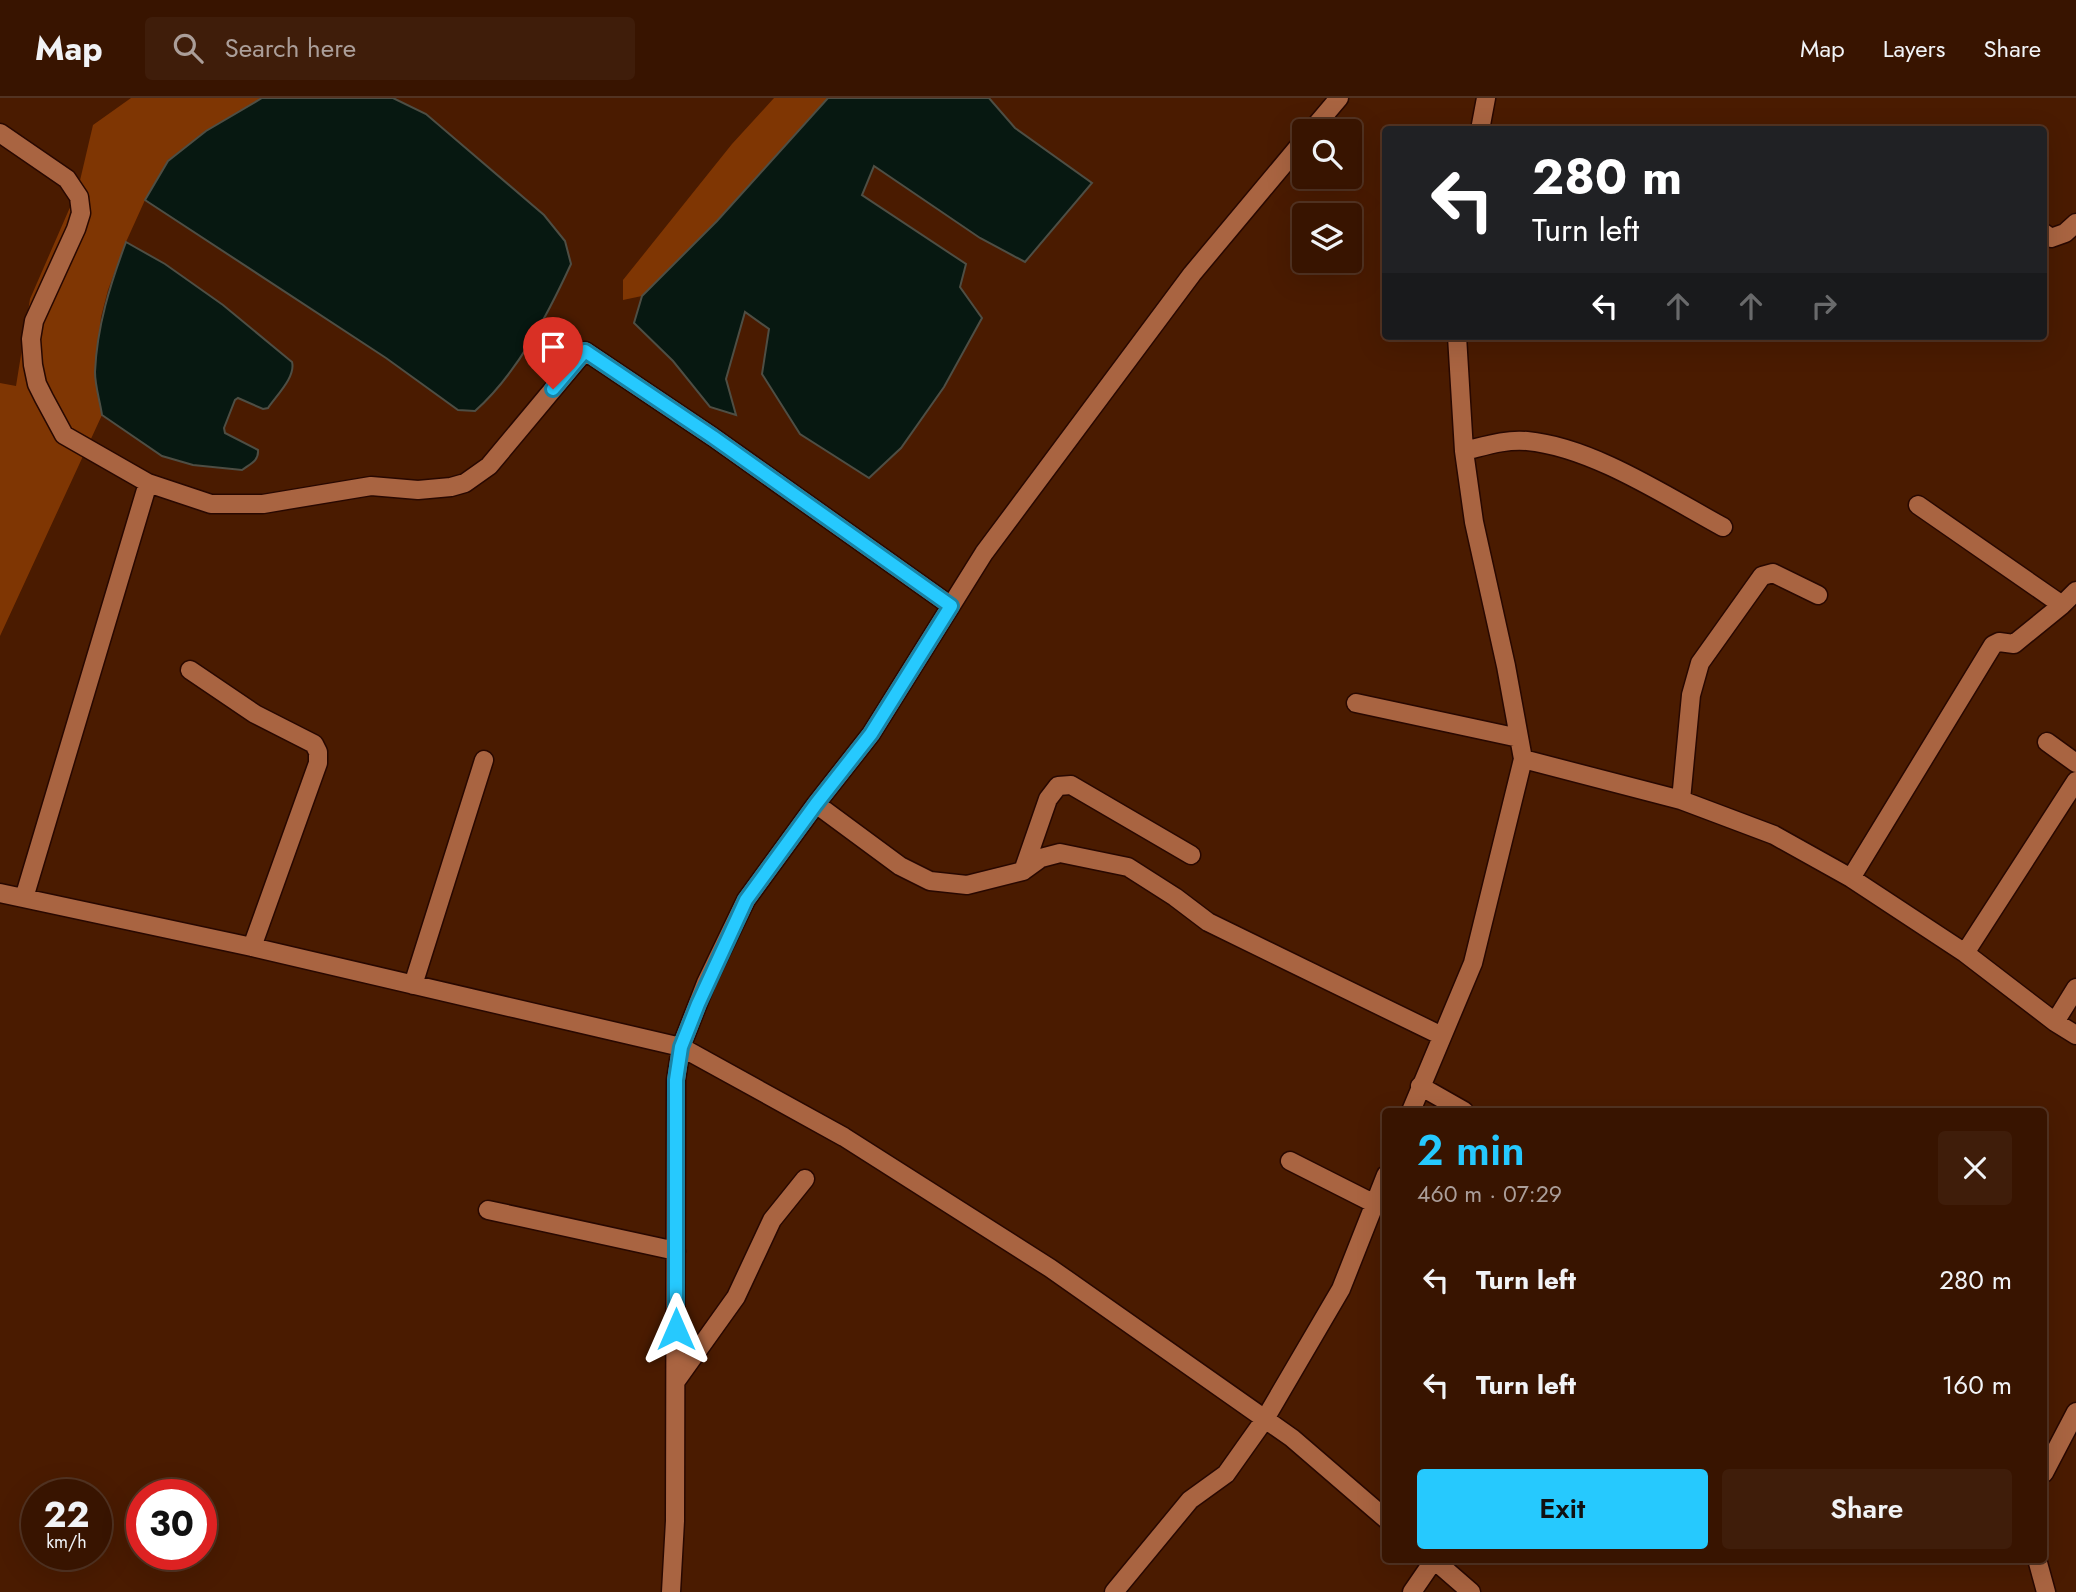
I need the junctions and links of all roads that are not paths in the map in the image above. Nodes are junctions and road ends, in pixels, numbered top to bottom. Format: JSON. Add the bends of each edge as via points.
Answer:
{"nodes":[{"id":1,"x":1339,"y":98,"type":"edge"},
{"id":2,"x":1486,"y":98,"type":"edge"},
{"id":3,"x":1321,"y":119,"type":"edge"},
{"id":4,"x":1481,"y":126,"type":"edge"},
{"id":5,"x":0,"y":133,"type":"edge"},
{"id":6,"x":1292,"y":154,"type":"edge"},
{"id":7,"x":2076,"y":223,"type":"edge"},
{"id":8,"x":2047,"y":235,"type":"edge"},
{"id":9,"x":1457,"y":340,"type":"edge"},
{"id":10,"x":1464,"y":451,"type":"junction"},
{"id":11,"x":148,"y":483,"type":"junction"},
{"id":12,"x":1918,"y":505,"type":"dead end"},
{"id":13,"x":1723,"y":527,"type":"dead end"},
{"id":14,"x":2076,"y":591,"type":"edge"},
{"id":15,"x":1818,"y":596,"type":"dead end"},
{"id":16,"x":951,"y":606,"type":"junction"},
{"id":17,"x":2062,"y":606,"type":"junction"},
{"id":18,"x":190,"y":670,"type":"dead end"},
{"id":19,"x":1356,"y":703,"type":"dead end"},
{"id":20,"x":1519,"y":738,"type":"junction"},
{"id":21,"x":2047,"y":742,"type":"dead end"},
{"id":22,"x":1523,"y":759,"type":"junction"},
{"id":23,"x":484,"y":760,"type":"dead end"},
{"id":24,"x":2076,"y":763,"type":"edge"},
{"id":25,"x":2076,"y":781,"type":"edge"},
{"id":26,"x":1681,"y":800,"type":"junction"},
{"id":27,"x":816,"y":804,"type":"junction"},
{"id":28,"x":1191,"y":855,"type":"dead end"},
{"id":29,"x":1023,"y":872,"type":"junction"},
{"id":30,"x":1851,"y":878,"type":"junction"},
{"id":31,"x":0,"y":893,"type":"edge"},
{"id":32,"x":24,"y":898,"type":"junction"},
{"id":33,"x":252,"y":947,"type":"junction"},
{"id":34,"x":1965,"y":953,"type":"junction"},
{"id":35,"x":412,"y":985,"type":"junction"},
{"id":36,"x":2076,"y":988,"type":"edge"},
{"id":37,"x":2055,"y":1022,"type":"junction"},
{"id":38,"x":2076,"y":1035,"type":"edge"},
{"id":39,"x":1443,"y":1036,"type":"junction"},
{"id":40,"x":681,"y":1047,"type":"junction"},
{"id":41,"x":1420,"y":1086,"type":"junction"},
{"id":42,"x":1411,"y":1108,"type":"edge"},
{"id":43,"x":1459,"y":1108,"type":"edge"},
{"id":44,"x":1290,"y":1161,"type":"dead end"},
{"id":45,"x":806,"y":1179,"type":"dead end"},
{"id":46,"x":1382,"y":1186,"type":"edge"},
{"id":47,"x":1375,"y":1204,"type":"junction"},
{"id":48,"x":488,"y":1210,"type":"dead end"},
{"id":49,"x":676,"y":1251,"type":"junction"},
{"id":50,"x":676,"y":1381,"type":"junction"},
{"id":51,"x":2076,"y":1412,"type":"edge"},
{"id":52,"x":1265,"y":1419,"type":"junction"},
{"id":53,"x":2047,"y":1468,"type":"edge"},
{"id":54,"x":1382,"y":1515,"type":"edge"},
{"id":55,"x":1432,"y":1563,"type":"edge"},
{"id":56,"x":1437,"y":1563,"type":"edge"},
{"id":57,"x":2038,"y":1563,"type":"edge"},
{"id":58,"x":671,"y":1592,"type":"edge"},
{"id":59,"x":1114,"y":1592,"type":"edge"},
{"id":60,"x":1412,"y":1592,"type":"edge"},
{"id":61,"x":1471,"y":1592,"type":"edge"},
{"id":62,"x":2046,"y":1592,"type":"edge"}],
"edges":[{"from":1,"to":3,"type":"street"},
{"from":2,"to":4,"type":"street"},
{"from":5,"to":11,"type":"street","via":[[67,179],[79,197],[76,229],[34,321],[31,339],[37,384],[64,435]]},
{"from":6,"to":16,"type":"street","via":[[1192,274],[984,553]]},
{"from":7,"to":8,"type":"street","via":[[2058,237]]},
{"from":9,"to":10,"type":"street"},
{"from":10,"to":13,"type":"street","via":[[1527,441],[1576,452]]},
{"from":10,"to":20,"type":"street","via":[[1474,522]]},
{"from":11,"to":16,"type":"street","via":[[211,504],[262,505],[370,486],[418,490],[466,483],[489,466],[585,351]]},
{"from":11,"to":32,"type":"street"},
{"from":12,"to":17,"type":"street"},
{"from":14,"to":17,"type":"street"},
{"from":15,"to":26,"type":"street","via":[[1773,573],[1762,576],[1700,663],[1691,695]]},
{"from":16,"to":27,"type":"street","via":[[871,734]]},
{"from":17,"to":30,"type":"street","via":[[2014,644],[1993,645]]},
{"from":18,"to":33,"type":"street","via":[[255,714],[314,744],[318,752],[318,763]]},
{"from":19,"to":20,"type":"street"},
{"from":20,"to":22,"type":"street"},
{"from":21,"to":24,"type":"street"},
{"from":22,"to":26,"type":"street"},
{"from":22,"to":39,"type":"street","via":[[1473,962]]},
{"from":23,"to":35,"type":"street"},
{"from":25,"to":34,"type":"street"},
{"from":26,"to":30,"type":"street","via":[[1774,835]]},
{"from":27,"to":29,"type":"street","via":[[900,866],[930,881],[967,885]]},
{"from":27,"to":40,"type":"street","via":[[746,900]]},
{"from":28,"to":29,"type":"street","via":[[1071,785],[1058,786],[1048,799]]},
{"from":29,"to":39,"type":"street","via":[[1041,858],[1060,853],[1128,867],[1208,922]]},
{"from":30,"to":34,"type":"street"},
{"from":31,"to":32,"type":"street"},
{"from":32,"to":33,"type":"street"},
{"from":33,"to":35,"type":"street"},
{"from":34,"to":37,"type":"street"},
{"from":35,"to":40,"type":"street"},
{"from":36,"to":37,"type":"street"},
{"from":37,"to":38,"type":"street"},
{"from":39,"to":41,"type":"street"},
{"from":40,"to":49,"type":"street","via":[[676,1080]]},
{"from":40,"to":52,"type":"street","via":[[844,1137],[1050,1268]]},
{"from":41,"to":42,"type":"street"},
{"from":41,"to":43,"type":"street"},
{"from":44,"to":47,"type":"street"},
{"from":45,"to":50,"type":"street","via":[[772,1220],[736,1297]]},
{"from":46,"to":47,"type":"street"},
{"from":47,"to":52,"type":"street","via":[[1341,1289]]},
{"from":48,"to":49,"type":"street"},
{"from":49,"to":50,"type":"street"},
{"from":50,"to":58,"type":"street"},
{"from":51,"to":53,"type":"street"},
{"from":52,"to":54,"type":"street"},
{"from":52,"to":59,"type":"street","via":[[1226,1474],[1190,1500]]},
{"from":55,"to":60,"type":"street"},
{"from":56,"to":61,"type":"street"},
{"from":57,"to":62,"type":"street"}]}
